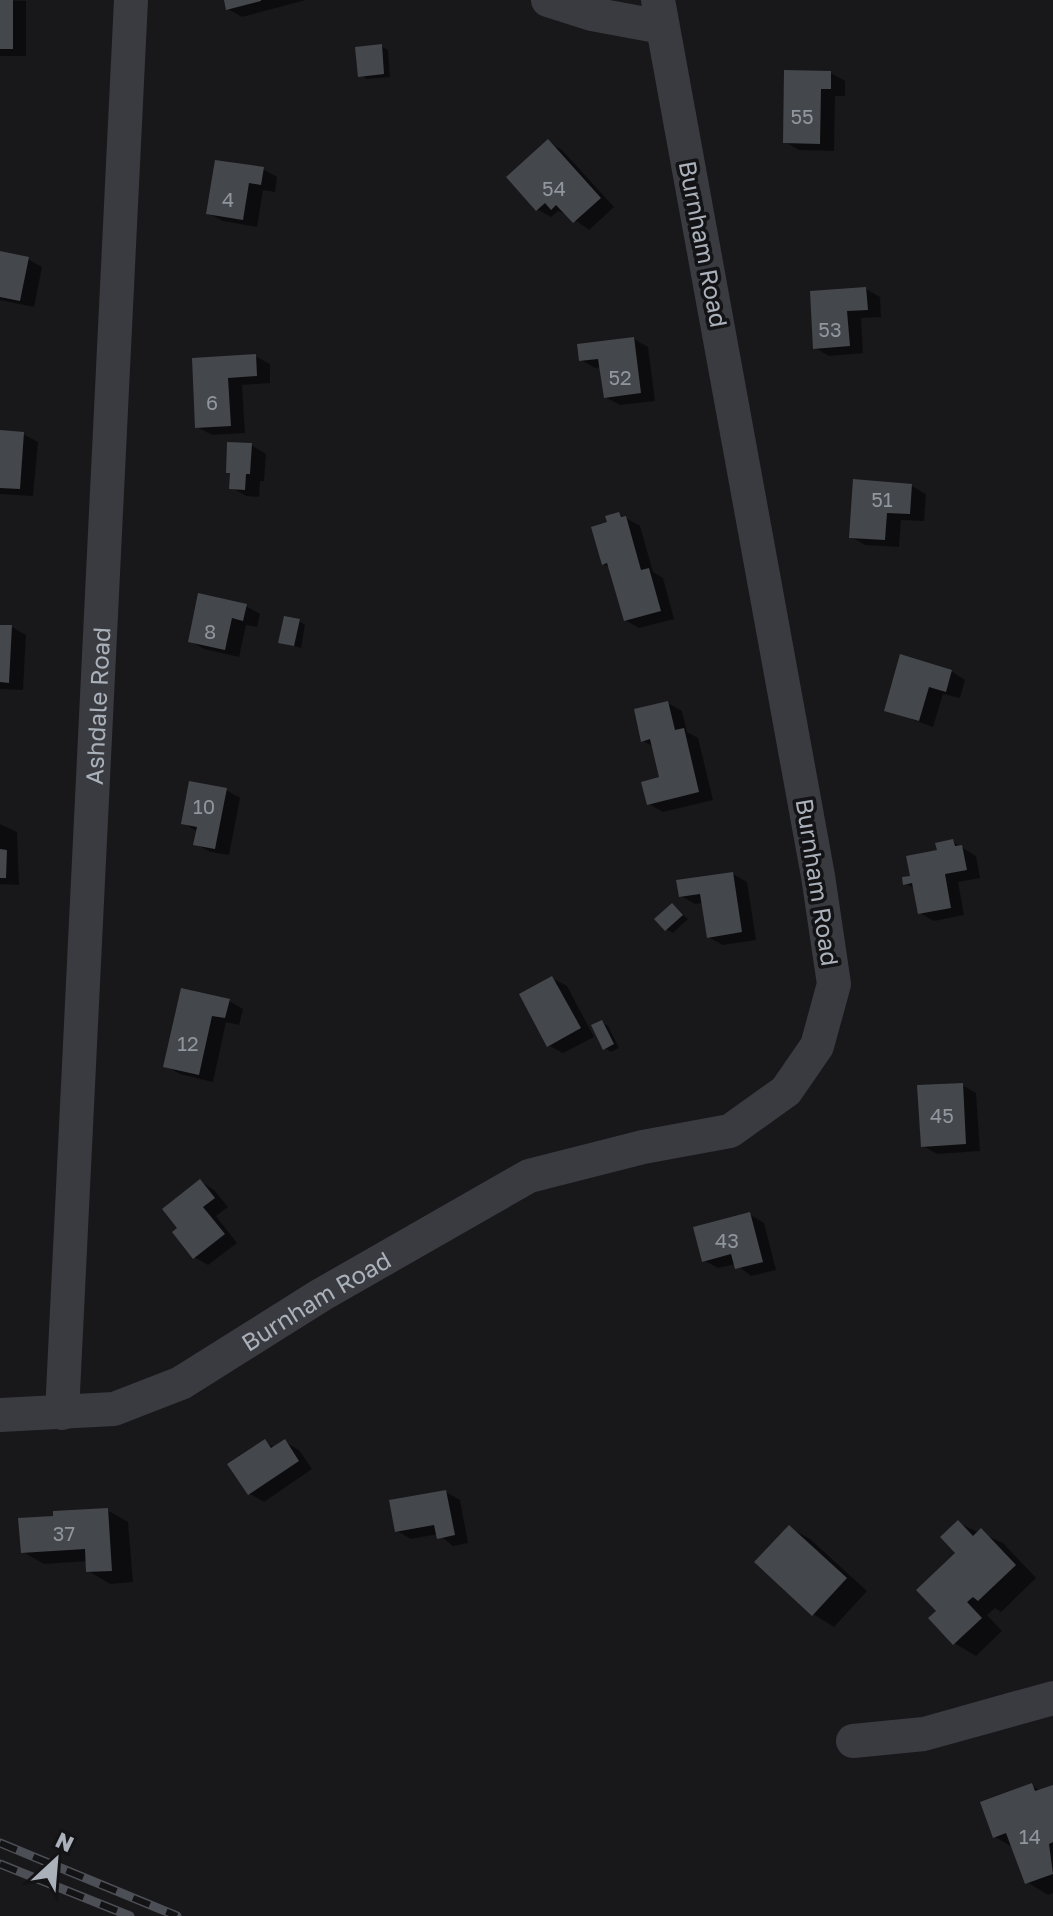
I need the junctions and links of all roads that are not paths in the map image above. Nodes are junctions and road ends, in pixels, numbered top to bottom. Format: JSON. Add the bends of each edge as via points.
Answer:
{"nodes":[{"id":1,"x":131,"y":0,"type":"edge"},
{"id":2,"x":548,"y":0,"type":"edge"},
{"id":3,"x":660,"y":14,"type":"edge"},
{"id":4,"x":62,"y":1413,"type":"junction"},
{"id":5,"x":0,"y":1415,"type":"edge"},
{"id":6,"x":1053,"y":1698,"type":"edge"},
{"id":7,"x":853,"y":1741,"type":"dead end"}],
"edges":[{"from":1,"to":4,"type":"street","name":"Ashdale Road"},
{"from":2,"to":3,"type":"street","via":[[603,17]]},
{"from":3,"to":4,"type":"street","name":"Burnham Road","via":[[818,876],[834,984],[817,1046],[786,1091],[730,1131],[529,1176],[321,1295],[181,1383],[114,1409]]},
{"from":4,"to":5,"type":"street","name":"Burnham Road"},
{"from":6,"to":7,"type":"street","via":[[924,1734]]}]}
